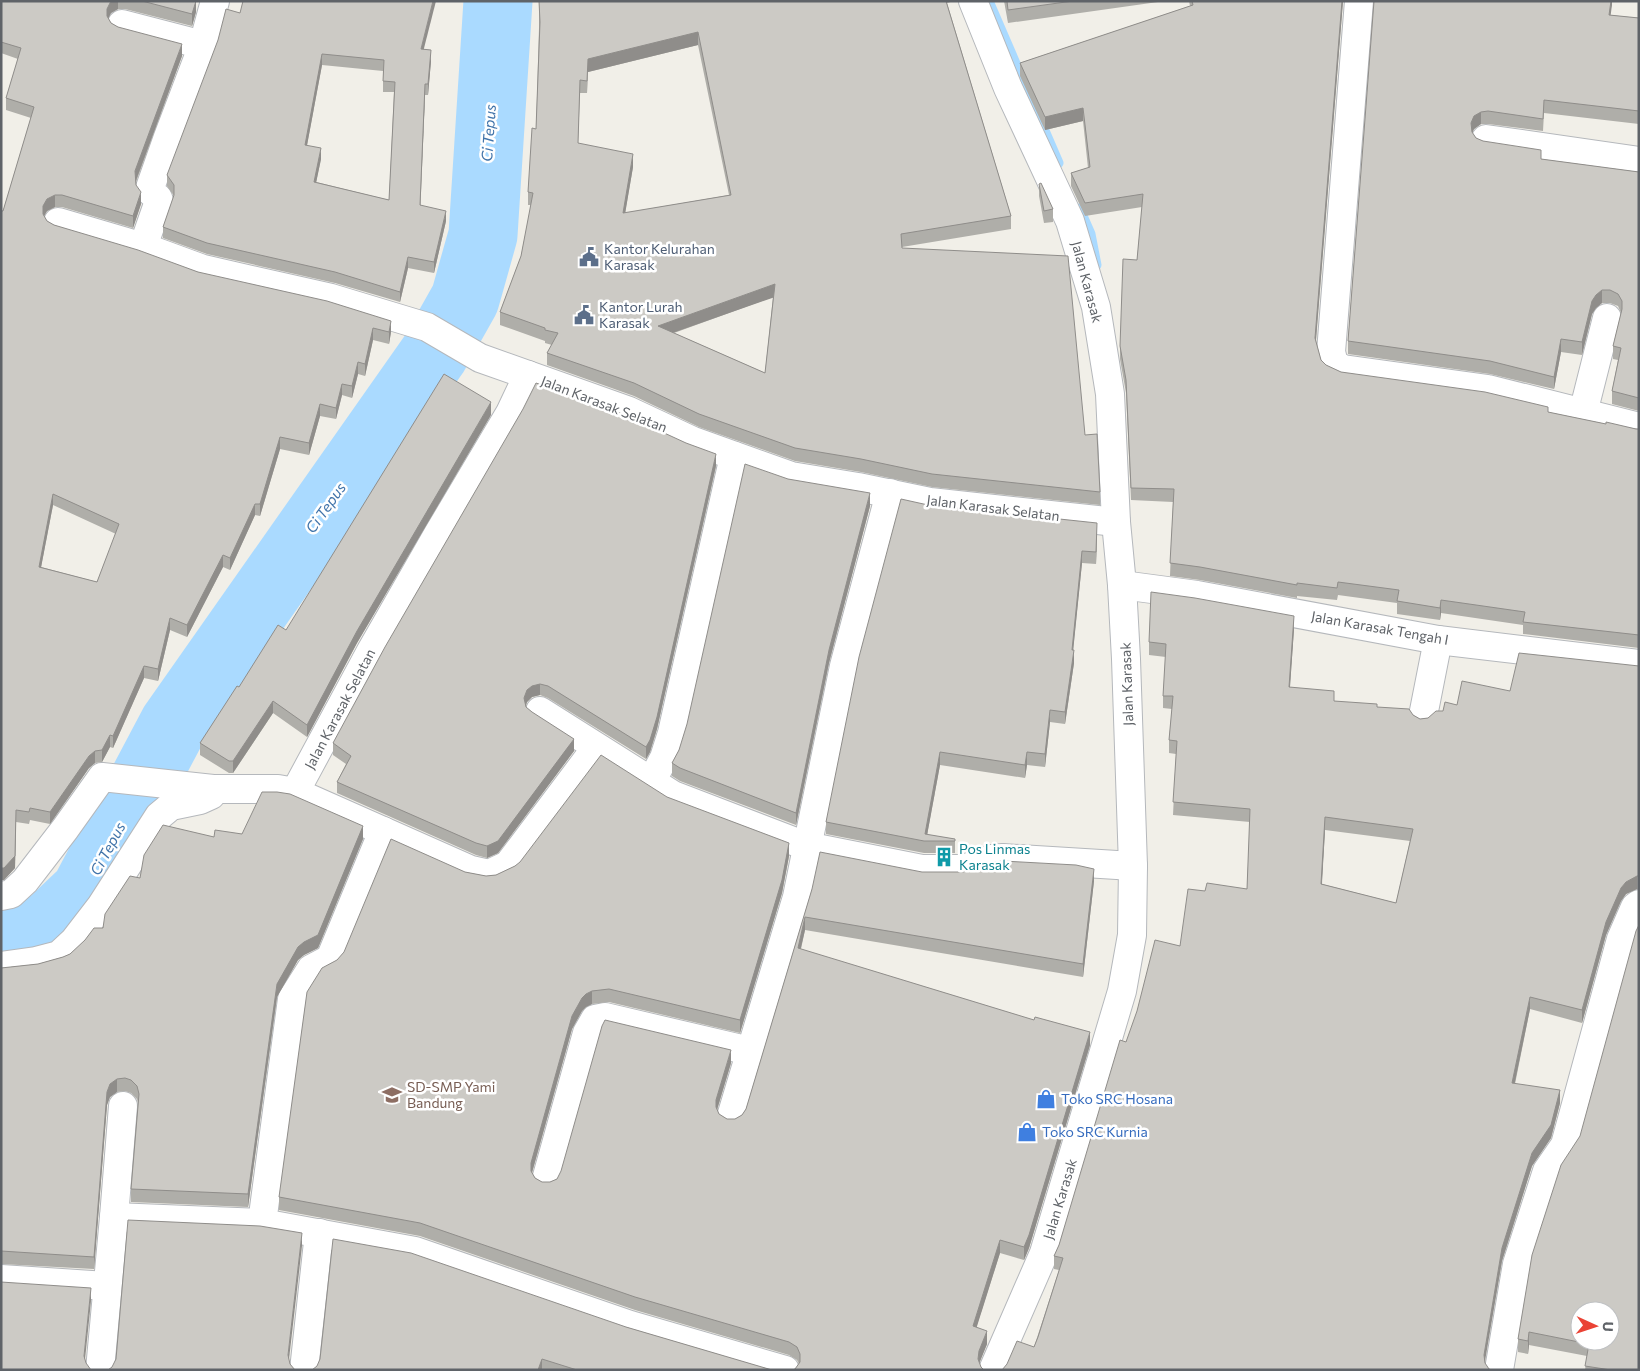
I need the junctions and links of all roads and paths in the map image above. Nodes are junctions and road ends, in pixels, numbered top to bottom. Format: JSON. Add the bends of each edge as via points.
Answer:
{"nodes":[{"id":1,"x":215,"y":1,"type":"edge"},
{"id":2,"x":973,"y":1,"type":"edge"},
{"id":3,"x":1359,"y":1,"type":"edge"},
{"id":4,"x":122,"y":24,"type":"dead end"},
{"id":5,"x":203,"y":46,"type":"junction"},
{"id":6,"x":1486,"y":139,"type":"edge"},
{"id":7,"x":1639,"y":160,"type":"edge"},
{"id":8,"x":58,"y":222,"type":"dead end"},
{"id":9,"x":143,"y":247,"type":"junction"},
{"id":10,"x":1607,"y":318,"type":"dead end"},
{"id":11,"x":528,"y":375,"type":"junction"},
{"id":12,"x":1583,"y":413,"type":"junction"},
{"id":13,"x":1639,"y":427,"type":"edge"},
{"id":14,"x":734,"y":456,"type":"junction"},
{"id":15,"x":890,"y":494,"type":"junction"},
{"id":16,"x":1116,"y":522,"type":"junction"},
{"id":17,"x":1122,"y":585,"type":"junction"},
{"id":18,"x":1438,"y":640,"type":"junction"},
{"id":19,"x":1639,"y":664,"type":"edge"},
{"id":20,"x":540,"y":710,"type":"dead end"},
{"id":21,"x":1423,"y":716,"type":"dead end"},
{"id":22,"x":596,"y":748,"type":"junction"},
{"id":23,"x":651,"y":782,"type":"junction"},
{"id":24,"x":213,"y":789,"type":"junction"},
{"id":25,"x":295,"y":792,"type":"junction"},
{"id":26,"x":383,"y":831,"type":"junction"},
{"id":27,"x":806,"y":846,"type":"junction"},
{"id":28,"x":1133,"y":866,"type":"junction"},
{"id":29,"x":1,"y":896,"type":"edge"},
{"id":30,"x":1639,"y":904,"type":"edge"},
{"id":31,"x":1,"y":966,"type":"edge"},
{"id":32,"x":750,"y":1051,"type":"junction"},
{"id":33,"x":123,"y":1106,"type":"dead end"},
{"id":34,"x":731,"y":1117,"type":"edge"},
{"id":35,"x":546,"y":1180,"type":"edge"},
{"id":36,"x":114,"y":1217,"type":"junction"},
{"id":37,"x":262,"y":1223,"type":"junction"},
{"id":38,"x":318,"y":1232,"type":"junction"},
{"id":39,"x":1,"y":1279,"type":"edge"},
{"id":40,"x":107,"y":1286,"type":"junction"},
{"id":41,"x":100,"y":1370,"type":"edge"},
{"id":42,"x":304,"y":1370,"type":"edge"},
{"id":43,"x":785,"y":1370,"type":"edge"},
{"id":44,"x":993,"y":1370,"type":"edge"},
{"id":45,"x":1499,"y":1370,"type":"edge"}],
"edges":[{"from":1,"to":5,"type":"street"},
{"from":2,"to":16,"type":"street","name":"Jalan Karasak","via":[[1008,88],[1070,221],[1096,307],[1110,394]]},
{"from":3,"to":12,"type":"street","via":[[1331,352],[1334,364],[1343,369],[1488,389]]},
{"from":4,"to":5,"type":"street"},
{"from":5,"to":9,"type":"street","via":[[150,188],[159,201]]},
{"from":6,"to":7,"type":"street"},
{"from":8,"to":9,"type":"street"},
{"from":9,"to":11,"type":"street","via":[[203,270],[331,298],[427,327],[480,358]]},
{"from":10,"to":12,"type":"street"},
{"from":11,"to":14,"type":"street","name":"Jalan Karasak Selatan","via":[[629,411]]},
{"from":11,"to":25,"type":"street","name":"Jalan Karasak Selatan","via":[[510,414],[371,651]]},
{"from":12,"to":13,"type":"street"},
{"from":14,"to":15,"type":"street","name":"Jalan Karasak Selatan","via":[[792,476]]},
{"from":14,"to":23,"type":"street","via":[[672,733]]},
{"from":15,"to":16,"type":"street","name":"Jalan Karasak Selatan","via":[[930,502]]},
{"from":15,"to":27,"type":"street","via":[[844,666]]},
{"from":16,"to":17,"type":"street","name":"Jalan Karasak"},
{"from":17,"to":18,"type":"street","name":"Jalan Karasak Tengah I","via":[[1197,595]]},
{"from":17,"to":28,"type":"street","name":"Jalan Karasak"},
{"from":18,"to":19,"type":"street","name":"Jalan Karasak Tengah I"},
{"from":18,"to":21,"type":"street"},
{"from":20,"to":22,"type":"street"},
{"from":22,"to":23,"type":"street"},
{"from":22,"to":26,"type":"street","via":[[508,865],[489,874],[471,870]]},
{"from":23,"to":27,"type":"street","via":[[673,795]]},
{"from":24,"to":25,"type":"street"},
{"from":24,"to":29,"type":"street","via":[[102,778],[25,881],[11,894]]},
{"from":24,"to":31,"type":"street","via":[[211,795],[170,806],[159,816],[101,906],[60,955]]},
{"from":25,"to":26,"type":"street"},
{"from":26,"to":37,"type":"street","via":[[330,959],[311,970],[292,999]]},
{"from":27,"to":28,"type":"street","via":[[922,869],[963,869],[1003,858]]},
{"from":27,"to":32,"type":"street","via":[[797,898]]},
{"from":28,"to":44,"type":"street","name":"Jalan Karasak","via":[[1132,935],[1122,991],[1044,1254]]},
{"from":30,"to":45,"type":"street","via":[[1635,906],[1621,939],[1565,1145],[1547,1171],[1517,1264]]},
{"from":32,"to":34,"type":"street"},
{"from":32,"to":35,"type":"street","via":[[605,1016],[594,1019]]},
{"from":33,"to":36,"type":"street"},
{"from":36,"to":37,"type":"street"},
{"from":36,"to":40,"type":"street"},
{"from":37,"to":38,"type":"street"},
{"from":38,"to":42,"type":"street"},
{"from":38,"to":43,"type":"street","via":[[415,1251],[630,1325]]},
{"from":39,"to":40,"type":"street"},
{"from":40,"to":41,"type":"street"}]}
